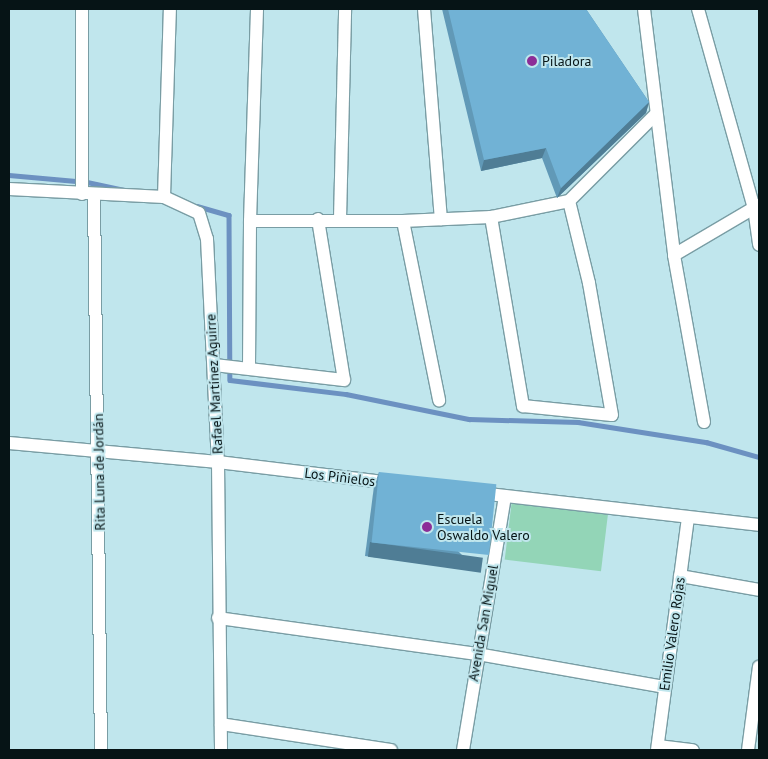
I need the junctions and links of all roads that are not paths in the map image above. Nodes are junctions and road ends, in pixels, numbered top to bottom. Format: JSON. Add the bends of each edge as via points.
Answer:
{"nodes":[{"id":1,"x":82,"y":9,"type":"edge"},
{"id":2,"x":170,"y":9,"type":"edge"},
{"id":3,"x":257,"y":9,"type":"edge"},
{"id":4,"x":345,"y":9,"type":"edge"},
{"id":5,"x":424,"y":9,"type":"edge"},
{"id":6,"x":698,"y":9,"type":"edge"},
{"id":7,"x":647,"y":10,"type":"edge"},
{"id":8,"x":655,"y":115,"type":"junction"},
{"id":9,"x":9,"y":189,"type":"edge"},
{"id":10,"x":88,"y":194,"type":"junction"},
{"id":11,"x":164,"y":197,"type":"junction"},
{"id":12,"x":569,"y":201,"type":"junction"},
{"id":13,"x":756,"y":207,"type":"edge"},
{"id":14,"x":491,"y":217,"type":"junction"},
{"id":15,"x":340,"y":219,"type":"junction"},
{"id":16,"x":441,"y":219,"type":"junction"},
{"id":17,"x":318,"y":220,"type":"junction"},
{"id":18,"x":250,"y":221,"type":"junction"},
{"id":19,"x":404,"y":222,"type":"junction"},
{"id":20,"x":759,"y":246,"type":"edge"},
{"id":21,"x":674,"y":256,"type":"junction"},
{"id":22,"x":214,"y":364,"type":"junction"},
{"id":23,"x":249,"y":367,"type":"junction"},
{"id":24,"x":439,"y":400,"type":"dead end"},
{"id":25,"x":704,"y":422,"type":"dead end"},
{"id":26,"x":9,"y":443,"type":"edge"},
{"id":27,"x":99,"y":451,"type":"junction"},
{"id":28,"x":218,"y":462,"type":"junction"},
{"id":29,"x":406,"y":485,"type":"edge"},
{"id":30,"x":466,"y":492,"type":"edge"},
{"id":31,"x":505,"y":496,"type":"junction"},
{"id":32,"x":688,"y":519,"type":"junction"},
{"id":33,"x":759,"y":525,"type":"edge"},
{"id":34,"x":680,"y":576,"type":"junction"},
{"id":35,"x":759,"y":590,"type":"edge"},
{"id":36,"x":218,"y":618,"type":"junction"},
{"id":37,"x":477,"y":654,"type":"junction"},
{"id":38,"x":759,"y":667,"type":"edge"},
{"id":39,"x":665,"y":687,"type":"junction"},
{"id":40,"x":221,"y":724,"type":"junction"},
{"id":41,"x":657,"y":748,"type":"edge"},
{"id":42,"x":101,"y":750,"type":"edge"},
{"id":43,"x":221,"y":750,"type":"edge"},
{"id":44,"x":391,"y":750,"type":"edge"},
{"id":45,"x":464,"y":750,"type":"edge"},
{"id":46,"x":693,"y":750,"type":"edge"},
{"id":47,"x":748,"y":750,"type":"edge"}],
"edges":[{"from":1,"to":10,"type":"street","name":"Rita Luna de Jordán"},
{"from":2,"to":11,"type":"street"},
{"from":3,"to":18,"type":"street"},
{"from":4,"to":15,"type":"street"},
{"from":5,"to":16,"type":"street"},
{"from":6,"to":13,"type":"street"},
{"from":7,"to":8,"type":"street"},
{"from":8,"to":12,"type":"street"},
{"from":8,"to":21,"type":"street"},
{"from":9,"to":10,"type":"street","name":"Rafael Martínez Aguirre"},
{"from":10,"to":11,"type":"street","name":"Rafael Martínez Aguirre"},
{"from":10,"to":27,"type":"street","name":"Rita Luna de Jordán"},
{"from":11,"to":22,"type":"street","name":"Rafael Martínez Aguirre","via":[[199,213],[207,239]]},
{"from":12,"to":14,"type":"street"},
{"from":12,"to":14,"type":"street","via":[[589,283],[612,415],[524,406]]},
{"from":13,"to":20,"type":"street"},
{"from":13,"to":21,"type":"street"},
{"from":14,"to":16,"type":"street"},
{"from":15,"to":17,"type":"street"},
{"from":15,"to":19,"type":"street"},
{"from":16,"to":19,"type":"street"},
{"from":17,"to":18,"type":"street"},
{"from":17,"to":23,"type":"street","via":[[344,380]]},
{"from":18,"to":23,"type":"street"},
{"from":19,"to":24,"type":"street"},
{"from":21,"to":25,"type":"street"},
{"from":22,"to":23,"type":"street"},
{"from":22,"to":28,"type":"street","name":"Rafael Martínez Aguirre"},
{"from":26,"to":27,"type":"street","name":"Los Piñielos"},
{"from":27,"to":28,"type":"street","name":"Los Piñielos"},
{"from":27,"to":42,"type":"street","name":"Rita Luna de Jordán"},
{"from":28,"to":29,"type":"street","name":"Los Piñielos"},
{"from":28,"to":36,"type":"street","name":"Rafael Martínez Aguirre"},
{"from":30,"to":31,"type":"street"},
{"from":31,"to":32,"type":"street"},
{"from":31,"to":37,"type":"street","name":"Avenida San Miguel"},
{"from":32,"to":33,"type":"street"},
{"from":32,"to":34,"type":"street","name":"Emilio Valero Rojas"},
{"from":34,"to":35,"type":"street"},
{"from":34,"to":39,"type":"street","name":"Emilio Valero Rojas"},
{"from":36,"to":37,"type":"street"},
{"from":36,"to":40,"type":"street","name":"Rafael Martínez Aguirre"},
{"from":37,"to":39,"type":"street"},
{"from":37,"to":45,"type":"street","name":"Avenida San Miguel"},
{"from":38,"to":47,"type":"street"},
{"from":39,"to":41,"type":"street","name":"Emilio Valero Rojas"},
{"from":40,"to":43,"type":"street","name":"Rafael Martínez Aguirre"},
{"from":40,"to":44,"type":"street"},
{"from":41,"to":46,"type":"street"}]}
